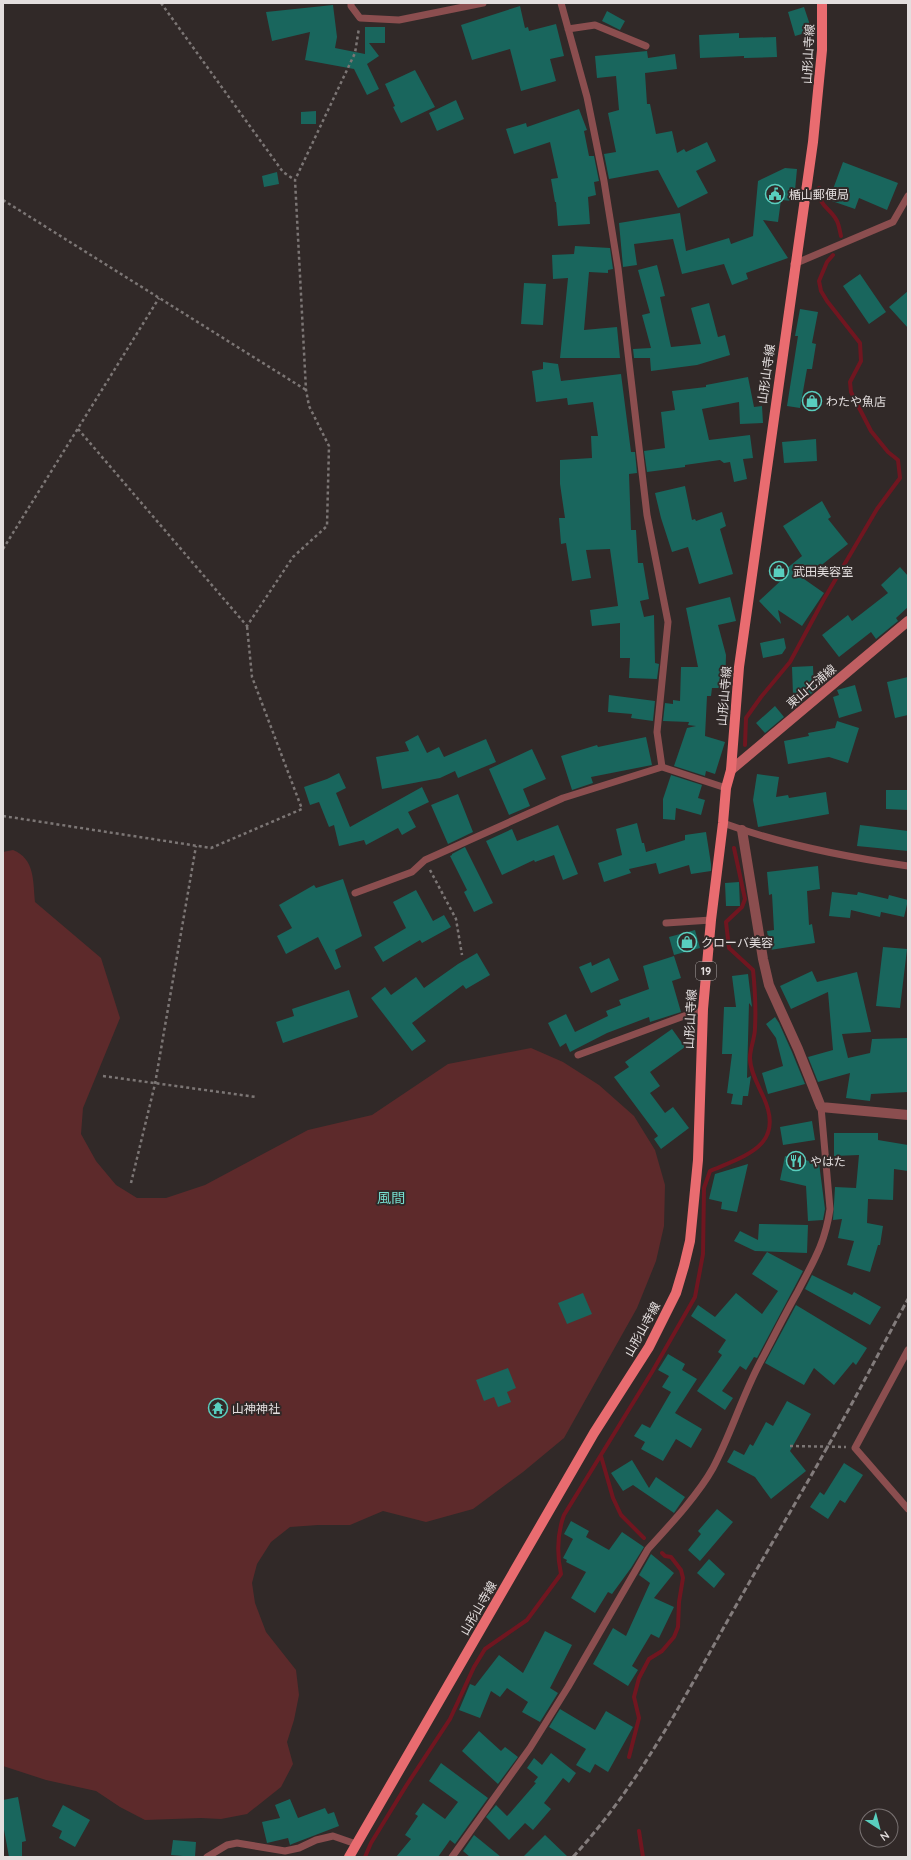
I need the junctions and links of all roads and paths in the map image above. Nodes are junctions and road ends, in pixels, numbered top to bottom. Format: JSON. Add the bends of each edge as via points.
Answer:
{"nodes":[{"id":1,"x":161,"y":3,"type":"edge"},
{"id":2,"x":351,"y":3,"type":"edge"},
{"id":3,"x":484,"y":3,"type":"edge"},
{"id":4,"x":561,"y":3,"type":"edge"},
{"id":5,"x":822,"y":3,"type":"edge"},
{"id":6,"x":360,"y":18,"type":"junction"},
{"id":7,"x":568,"y":29,"type":"junction"},
{"id":8,"x":646,"y":46,"type":"dead end"},
{"id":9,"x":294,"y":180,"type":"junction"},
{"id":10,"x":908,"y":196,"type":"edge"},
{"id":11,"x":3,"y":200,"type":"edge"},
{"id":12,"x":794,"y":264,"type":"junction"},
{"id":13,"x":159,"y":298,"type":"junction"},
{"id":14,"x":306,"y":390,"type":"junction"},
{"id":15,"x":78,"y":429,"type":"junction"},
{"id":16,"x":3,"y":549,"type":"edge"},
{"id":17,"x":908,"y":621,"type":"edge"},
{"id":18,"x":247,"y":626,"type":"junction"},
{"id":19,"x":662,"y":767,"type":"junction"},
{"id":20,"x":731,"y":770,"type":"junction"},
{"id":21,"x":726,"y":788,"type":"junction"},
{"id":22,"x":3,"y":816,"type":"edge"},
{"id":23,"x":724,"y":823,"type":"junction"},
{"id":24,"x":742,"y":830,"type":"junction"},
{"id":25,"x":196,"y":846,"type":"junction"},
{"id":26,"x":425,"y":860,"type":"junction"},
{"id":27,"x":908,"y":866,"type":"edge"},
{"id":28,"x":354,"y":894,"type":"dead end"},
{"id":29,"x":710,"y":920,"type":"junction"},
{"id":30,"x":666,"y":923,"type":"dead end"},
{"id":31,"x":462,"y":955,"type":"dead end"},
{"id":32,"x":703,"y":1009,"type":"junction"},
{"id":33,"x":578,"y":1055,"type":"dead end"},
{"id":34,"x":103,"y":1076,"type":"dead end"},
{"id":35,"x":155,"y":1084,"type":"junction"},
{"id":36,"x":256,"y":1097,"type":"dead end"},
{"id":37,"x":821,"y":1107,"type":"junction"},
{"id":38,"x":908,"y":1115,"type":"edge"},
{"id":39,"x":131,"y":1183,"type":"dead end"},
{"id":40,"x":908,"y":1350,"type":"edge"},
{"id":41,"x":790,"y":1446,"type":"dead end"},
{"id":42,"x":855,"y":1448,"type":"junction"},
{"id":43,"x":908,"y":1509,"type":"edge"},
{"id":44,"x":356,"y":1844,"type":"junction"},
{"id":45,"x":207,"y":1857,"type":"edge"},
{"id":46,"x":349,"y":1857,"type":"edge"},
{"id":47,"x":452,"y":1857,"type":"edge"}],
"edges":[{"from":1,"to":9,"type":"path","via":[[283,172]]},
{"from":2,"to":6,"type":"lane"},
{"from":3,"to":6,"type":"lane","via":[[399,20]]},
{"from":4,"to":7,"type":"lane"},
{"from":5,"to":12,"type":"main road","name":"山形山寺線","number":"19","via":[[820,82]]},
{"from":6,"to":9,"type":"path","via":[[355,53]]},
{"from":7,"to":8,"type":"lane","via":[[595,25]]},
{"from":7,"to":19,"type":"lane","via":[[587,97],[604,181],[618,268],[647,515],[668,622],[657,732]]},
{"from":9,"to":14,"type":"path"},
{"from":10,"to":12,"type":"lane","via":[[893,222]]},
{"from":11,"to":13,"type":"path"},
{"from":12,"to":20,"type":"main road","name":"山形山寺線","number":"19","via":[[739,667]]},
{"from":13,"to":14,"type":"path"},
{"from":13,"to":15,"type":"path"},
{"from":14,"to":18,"type":"path","via":[[309,406],[329,446],[327,526],[293,557]]},
{"from":15,"to":16,"type":"path"},
{"from":15,"to":18,"type":"path"},
{"from":17,"to":20,"type":"main road","name":"東山七浦線"},
{"from":18,"to":25,"type":"path","via":[[252,677],[302,809],[211,848]]},
{"from":19,"to":21,"type":"lane"},
{"from":19,"to":26,"type":"lane","via":[[563,798]]},
{"from":20,"to":21,"type":"main road","name":"山形山寺線","number":"19"},
{"from":21,"to":23,"type":"main road","name":"山形山寺線","number":"19"},
{"from":22,"to":25,"type":"path"},
{"from":23,"to":24,"type":"lane"},
{"from":23,"to":29,"type":"main road","name":"山形山寺線","number":"19"},
{"from":24,"to":27,"type":"lane","via":[[786,843],[870,861]]},
{"from":24,"to":37,"type":"street","via":[[769,985]]},
{"from":25,"to":35,"type":"path"},
{"from":26,"to":28,"type":"lane","via":[[412,872]]},
{"from":26,"to":31,"type":"path","via":[[456,918]]},
{"from":29,"to":30,"type":"lane"},
{"from":29,"to":32,"type":"main road","name":"山形山寺線","number":"19"},
{"from":32,"to":33,"type":"lane"},
{"from":32,"to":44,"type":"main road","name":"山形山寺線","number":"19","via":[[698,1160],[690,1241],[676,1293],[649,1347],[594,1433]]},
{"from":34,"to":35,"type":"path"},
{"from":35,"to":36,"type":"path"},
{"from":35,"to":39,"type":"path"},
{"from":37,"to":38,"type":"street"},
{"from":37,"to":47,"type":"lane","via":[[830,1209],[828,1225],[814,1262],[756,1370],[723,1448],[698,1490],[648,1549],[530,1748]]},
{"from":40,"to":42,"type":"lane"},
{"from":41,"to":42,"type":"path"},
{"from":42,"to":43,"type":"lane"},
{"from":44,"to":45,"type":"lane","via":[[333,1836],[285,1851],[237,1843],[227,1845]]},
{"from":44,"to":46,"type":"main road","name":"山形山寺線","number":"19"}]}
